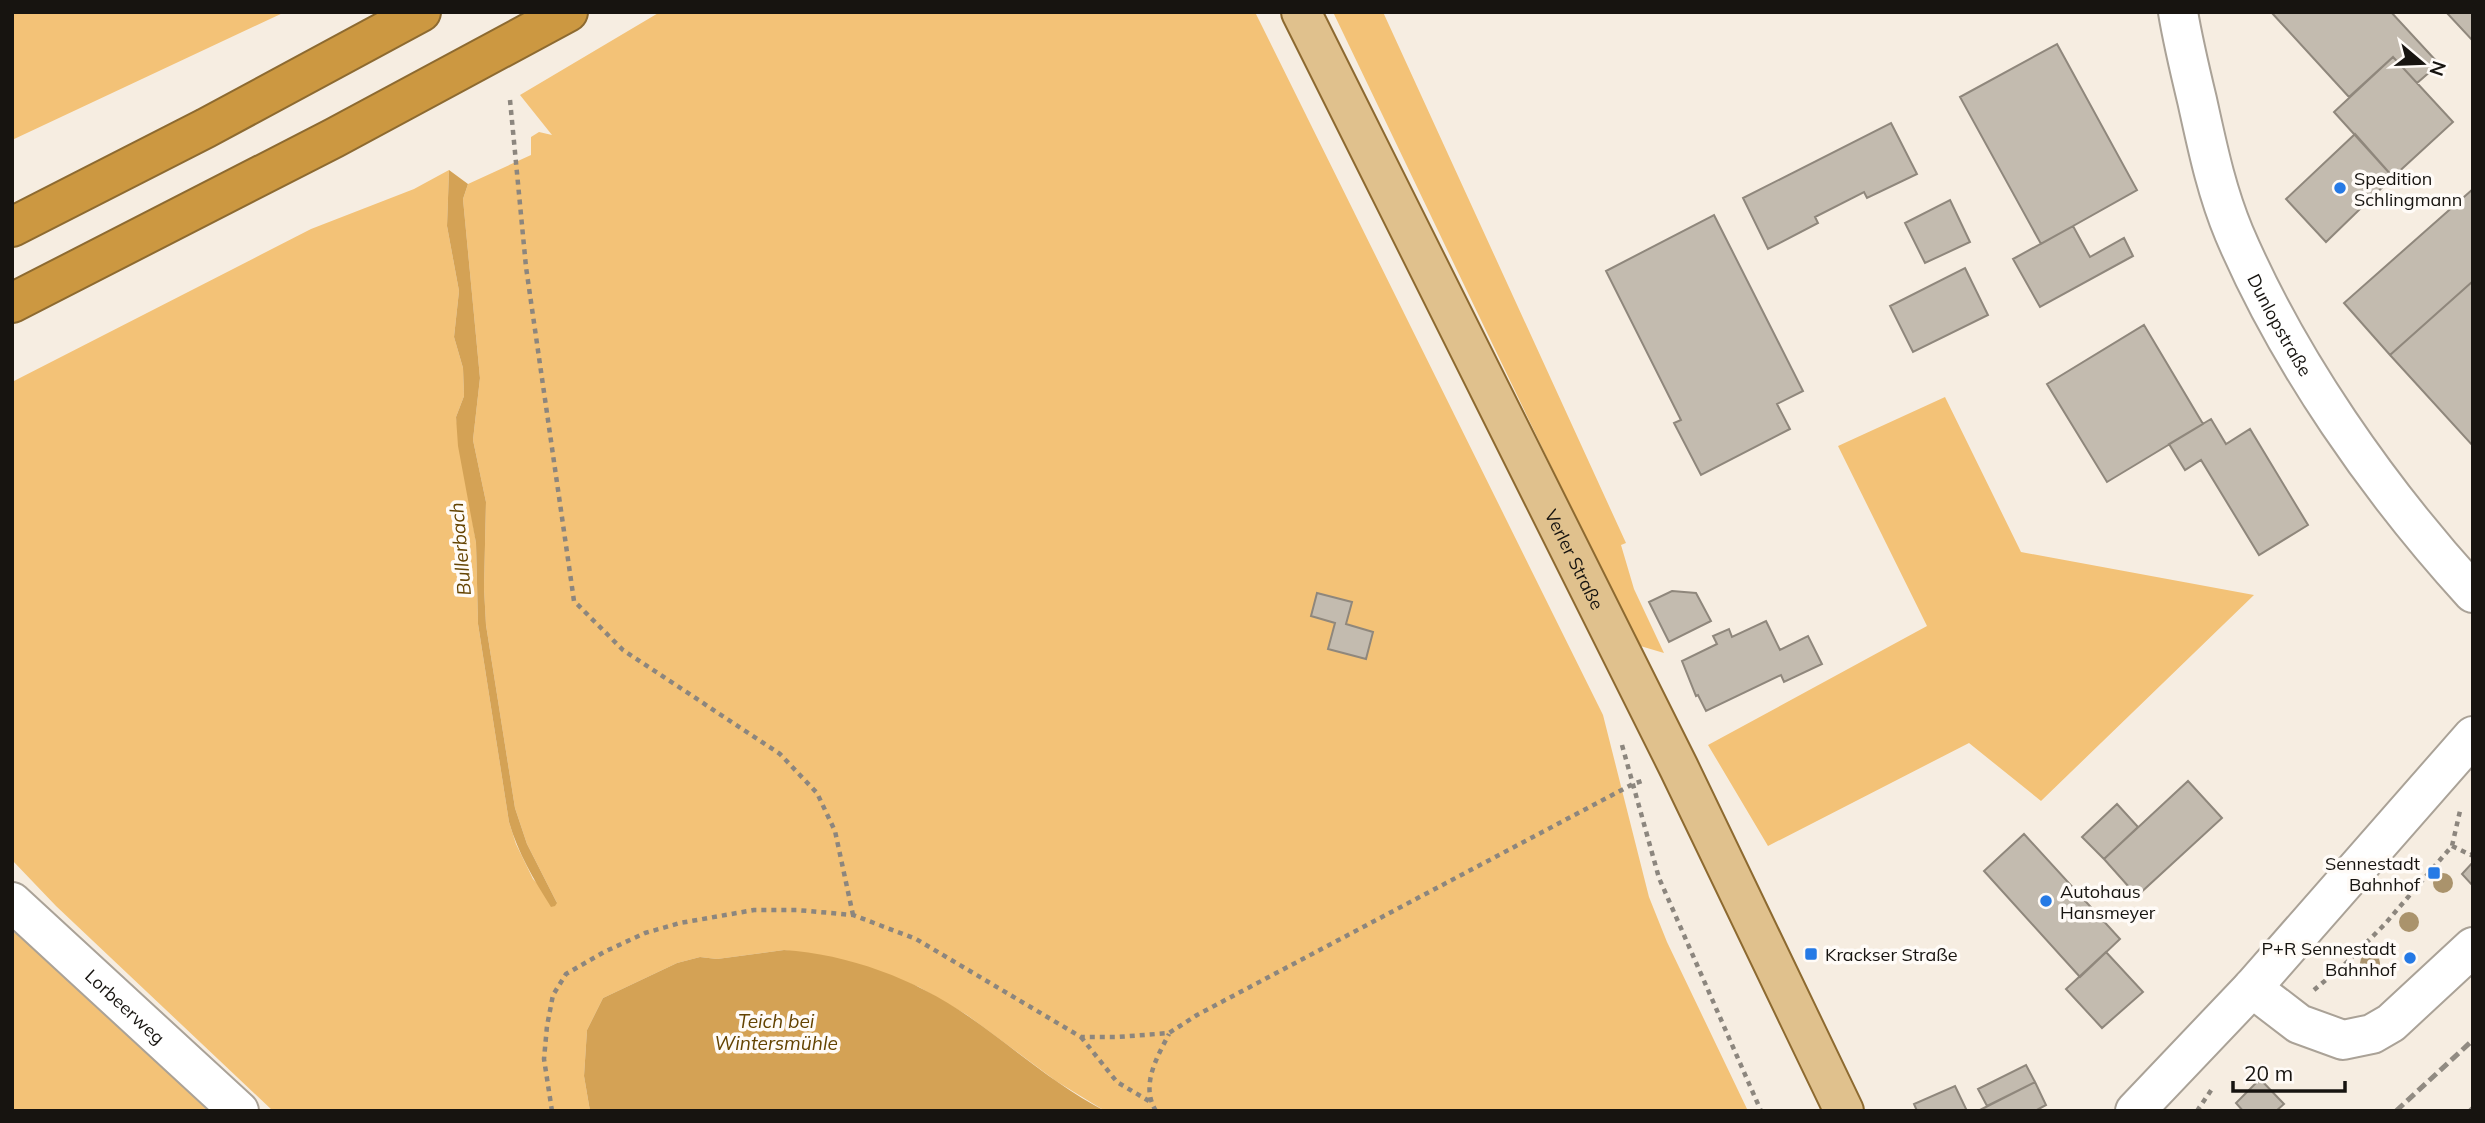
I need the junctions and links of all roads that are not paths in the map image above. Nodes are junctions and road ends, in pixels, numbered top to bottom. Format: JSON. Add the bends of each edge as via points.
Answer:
{"nodes":[{"id":1,"x":421,"y":12,"type":"edge"},
{"id":2,"x":568,"y":12,"type":"edge"},
{"id":3,"x":1301,"y":12,"type":"edge"},
{"id":4,"x":2178,"y":12,"type":"edge"},
{"id":5,"x":12,"y":227,"type":"edge"},
{"id":6,"x":12,"y":303,"type":"edge"},
{"id":7,"x":2473,"y":593,"type":"edge"},
{"id":8,"x":2473,"y":736,"type":"edge"},
{"id":9,"x":12,"y":902,"type":"edge"},
{"id":10,"x":2473,"y":947,"type":"edge"},
{"id":11,"x":2252,"y":988,"type":"junction"},
{"id":12,"x":239,"y":1111,"type":"edge"},
{"id":13,"x":1844,"y":1111,"type":"edge"},
{"id":14,"x":2135,"y":1111,"type":"edge"},
{"id":15,"x":2171,"y":1111,"type":"edge"}],
"edges":[{"from":1,"to":5,"type":"highway"},
{"from":2,"to":6,"type":"highway"},
{"from":3,"to":13,"type":"main road","name":"Verler Straße","via":[[1679,768]]},
{"from":4,"to":7,"type":"street","name":"Dunlopstraße","via":[[2212,169],[2259,286],[2338,419],[2411,521]]},
{"from":8,"to":11,"type":"street"},
{"from":9,"to":12,"type":"street","name":"Lorbeerweg"},
{"from":10,"to":11,"type":"street","via":[[2391,1023],[2372,1034],[2343,1040],[2299,1024]]},
{"from":11,"to":14,"type":"street"},
{"from":11,"to":15,"type":"street"}]}
